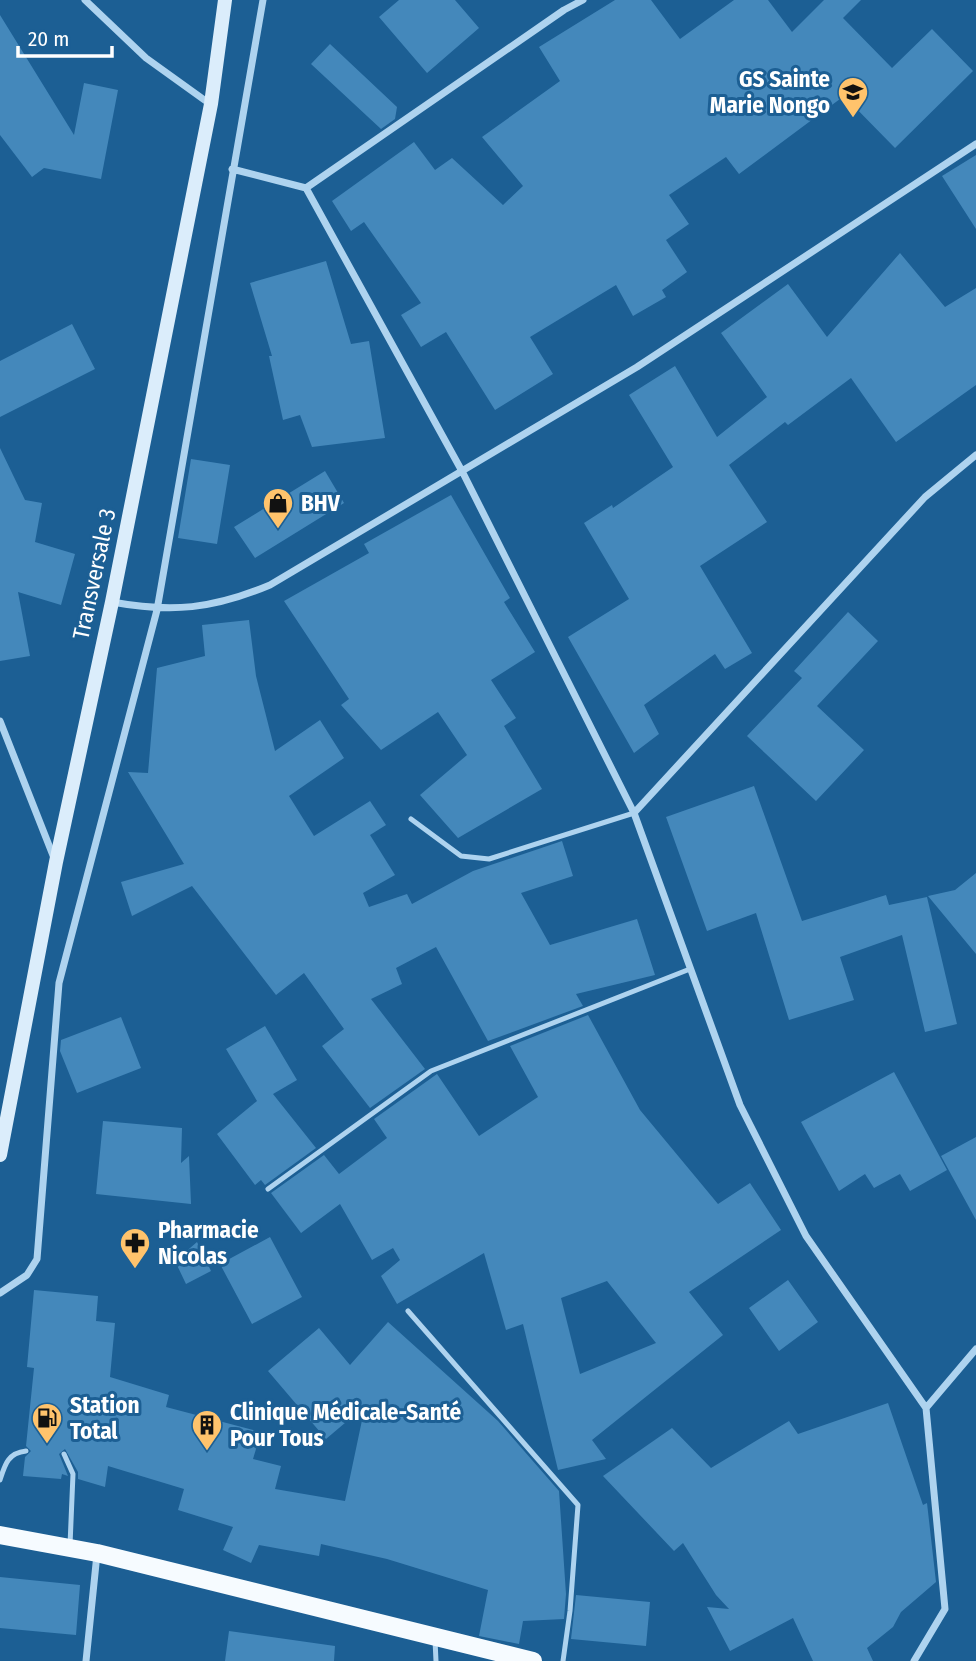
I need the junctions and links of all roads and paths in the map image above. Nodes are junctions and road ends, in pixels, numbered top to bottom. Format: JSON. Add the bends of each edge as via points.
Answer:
{"nodes":[{"id":1,"x":85,"y":0,"type":"edge"},
{"id":2,"x":225,"y":0,"type":"edge"},
{"id":3,"x":263,"y":0,"type":"edge"},
{"id":4,"x":583,"y":0,"type":"edge"},
{"id":5,"x":211,"y":104,"type":"junction"},
{"id":6,"x":976,"y":144,"type":"edge"},
{"id":7,"x":232,"y":169,"type":"junction"},
{"id":8,"x":306,"y":188,"type":"junction"},
{"id":9,"x":976,"y":455,"type":"edge"},
{"id":10,"x":463,"y":473,"type":"junction"},
{"id":11,"x":112,"y":602,"type":"junction"},
{"id":12,"x":157,"y":610,"type":"junction"},
{"id":13,"x":0,"y":721,"type":"edge"},
{"id":14,"x":634,"y":813,"type":"junction"},
{"id":15,"x":411,"y":820,"type":"dead end"},
{"id":16,"x":56,"y":862,"type":"junction"},
{"id":17,"x":690,"y":969,"type":"junction"},
{"id":18,"x":4,"y":1114,"type":"edge"},
{"id":19,"x":0,"y":1155,"type":"edge"},
{"id":20,"x":268,"y":1189,"type":"dead end"},
{"id":21,"x":0,"y":1293,"type":"edge"},
{"id":22,"x":408,"y":1311,"type":"dead end"},
{"id":23,"x":976,"y":1349,"type":"edge"},
{"id":24,"x":926,"y":1408,"type":"junction"},
{"id":25,"x":26,"y":1451,"type":"dead end"},
{"id":26,"x":64,"y":1454,"type":"dead end"},
{"id":27,"x":0,"y":1480,"type":"edge"},
{"id":28,"x":0,"y":1535,"type":"edge"},
{"id":29,"x":70,"y":1548,"type":"junction"},
{"id":30,"x":97,"y":1553,"type":"junction"},
{"id":31,"x":435,"y":1637,"type":"junction"},
{"id":32,"x":86,"y":1661,"type":"edge"},
{"id":33,"x":436,"y":1661,"type":"edge"},
{"id":34,"x":533,"y":1661,"type":"edge"},
{"id":35,"x":563,"y":1661,"type":"edge"},
{"id":36,"x":914,"y":1661,"type":"edge"}],
"edges":[{"from":1,"to":5,"type":"street","via":[[146,58]]},
{"from":2,"to":5,"type":"main road","name":"Transversale 3"},
{"from":3,"to":7,"type":"street"},
{"from":4,"to":8,"type":"street"},
{"from":5,"to":11,"type":"main road","name":"Transversale 3"},
{"from":6,"to":10,"type":"street","via":[[637,367]]},
{"from":7,"to":8,"type":"street"},
{"from":7,"to":12,"type":"street"},
{"from":8,"to":10,"type":"street"},
{"from":9,"to":14,"type":"street","via":[[925,497]]},
{"from":10,"to":12,"type":"street","via":[[270,585],[232,601]]},
{"from":10,"to":14,"type":"street"},
{"from":11,"to":12,"type":"street"},
{"from":11,"to":16,"type":"main road","name":"Transversale 3"},
{"from":12,"to":21,"type":"street","via":[[58,983],[37,1259],[27,1275]]},
{"from":13,"to":16,"type":"street"},
{"from":14,"to":15,"type":"lane","via":[[489,859],[461,856]]},
{"from":14,"to":17,"type":"street"},
{"from":16,"to":18,"type":"main road","name":"Transversale 3"},
{"from":17,"to":20,"type":"lane","via":[[431,1070]]},
{"from":17,"to":24,"type":"street","via":[[740,1105],[806,1236]]},
{"from":18,"to":19,"type":"main road","name":"Transversale 3"},
{"from":22,"to":35,"type":"lane","via":[[578,1506]]},
{"from":23,"to":24,"type":"street"},
{"from":24,"to":36,"type":"street","via":[[945,1609]]},
{"from":25,"to":27,"type":"lane","via":[[16,1452],[6,1461]]},
{"from":26,"to":29,"type":"lane","via":[[73,1474]]},
{"from":28,"to":29,"type":"main road"},
{"from":29,"to":30,"type":"main road"},
{"from":30,"to":31,"type":"main road"},
{"from":30,"to":32,"type":"street"},
{"from":31,"to":33,"type":"lane"},
{"from":31,"to":34,"type":"main road"}]}
